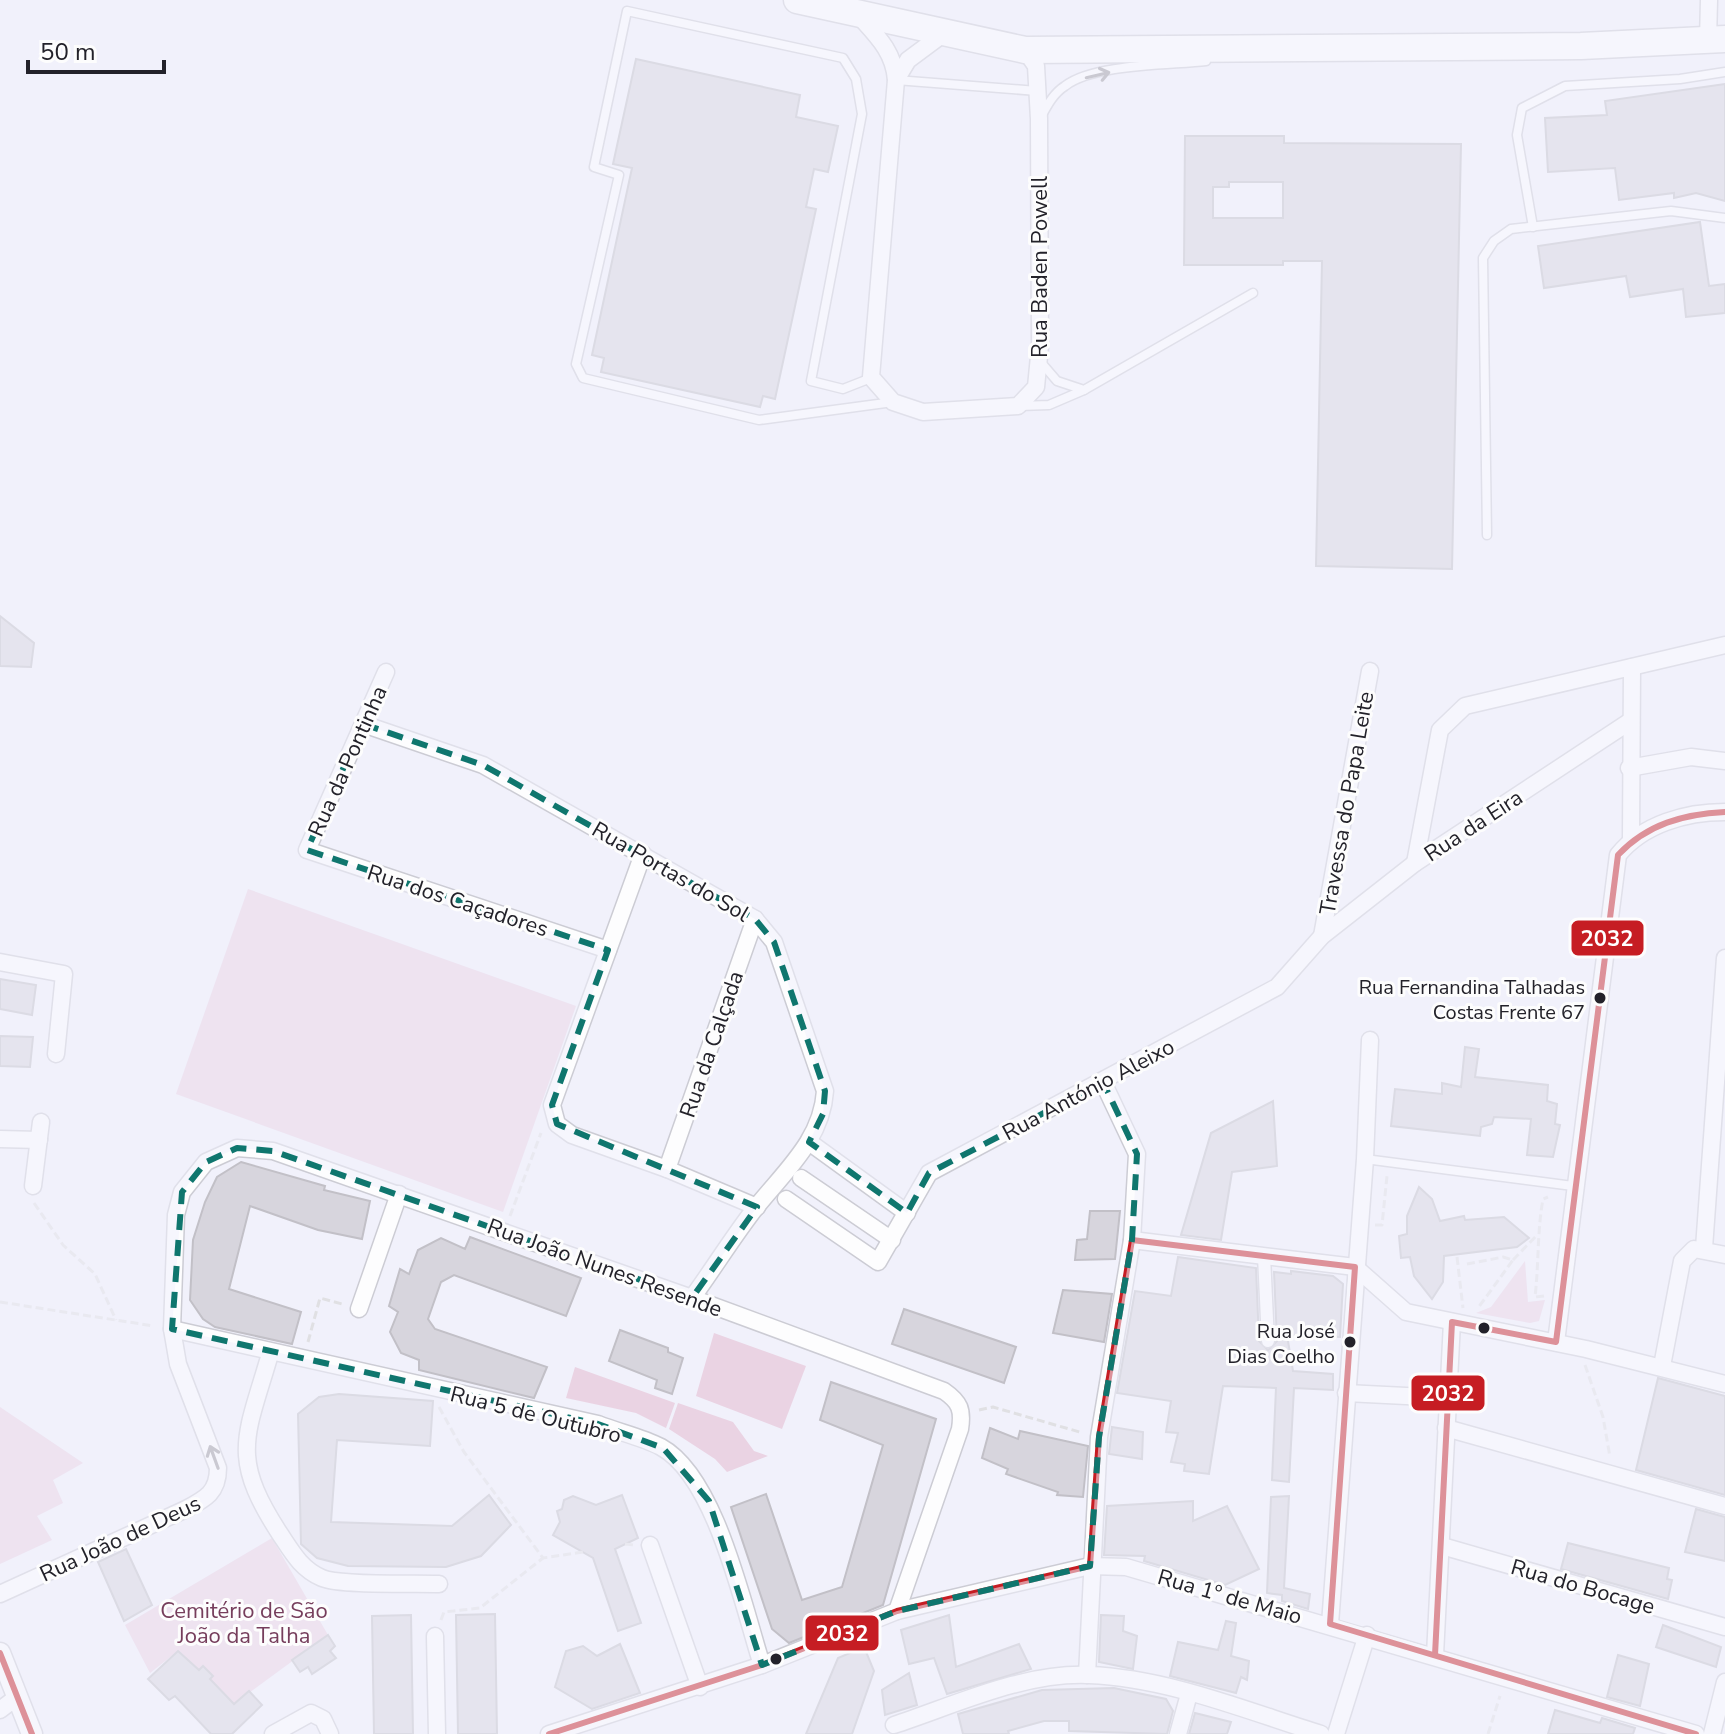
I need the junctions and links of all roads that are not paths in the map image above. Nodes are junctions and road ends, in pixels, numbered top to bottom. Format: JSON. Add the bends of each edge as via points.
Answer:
{"nodes":[{"id":1,"x":797,"y":0,"type":"edge"},
{"id":2,"x":1709,"y":0,"type":"edge"},
{"id":3,"x":859,"y":16,"type":"junction"},
{"id":4,"x":943,"y":34,"type":"junction"},
{"id":5,"x":1716,"y":40,"type":"edge"},
{"id":6,"x":1293,"y":48,"type":"junction"},
{"id":7,"x":1025,"y":50,"type":"junction"},
{"id":8,"x":1725,"y":72,"type":"edge"},
{"id":9,"x":896,"y":80,"type":"junction"},
{"id":10,"x":1038,"y":91,"type":"junction"},
{"id":11,"x":1039,"y":119,"type":"junction"},
{"id":12,"x":1725,"y":218,"type":"edge"},
{"id":13,"x":1533,"y":227,"type":"junction"},
{"id":14,"x":1253,"y":293,"type":"dead end"},
{"id":15,"x":1039,"y":359,"type":"junction"},
{"id":16,"x":871,"y":377,"type":"junction"},
{"id":17,"x":1084,"y":390,"type":"junction"},
{"id":18,"x":893,"y":402,"type":"junction"},
{"id":19,"x":1018,"y":406,"type":"junction"},
{"id":20,"x":1487,"y":535,"type":"dead end"},
{"id":21,"x":1725,"y":645,"type":"edge"},
{"id":22,"x":1632,"y":667,"type":"junction"},
{"id":23,"x":1370,"y":671,"type":"dead end"},
{"id":24,"x":386,"y":672,"type":"dead end"},
{"id":25,"x":1629,"y":722,"type":"junction"},
{"id":26,"x":363,"y":724,"type":"junction"},
{"id":27,"x":1725,"y":761,"type":"edge"},
{"id":28,"x":1629,"y":768,"type":"junction"},
{"id":29,"x":1725,"y":812,"type":"edge"},
{"id":30,"x":1631,"y":839,"type":"junction"},
{"id":31,"x":307,"y":850,"type":"joint"},
{"id":32,"x":643,"y":854,"type":"junction"},
{"id":33,"x":1415,"y":863,"type":"junction"},
{"id":34,"x":755,"y":919,"type":"junction"},
{"id":35,"x":1322,"y":936,"type":"junction"},
{"id":36,"x":608,"y":950,"type":"junction"},
{"id":37,"x":1725,"y":958,"type":"edge"},
{"id":38,"x":0,"y":962,"type":"edge"},
{"id":39,"x":1370,"y":1040,"type":"dead end"},
{"id":40,"x":56,"y":1054,"type":"dead end"},
{"id":41,"x":1103,"y":1082,"type":"junction"},
{"id":42,"x":0,"y":1139,"type":"edge"},
{"id":43,"x":809,"y":1142,"type":"junction"},
{"id":44,"x":1368,"y":1159,"type":"junction"},
{"id":45,"x":667,"y":1169,"type":"junction"},
{"id":46,"x":801,"y":1178,"type":"dead end"},
{"id":47,"x":33,"y":1186,"type":"road end"},
{"id":48,"x":1573,"y":1186,"type":"junction"},
{"id":49,"x":399,"y":1194,"type":"junction"},
{"id":50,"x":786,"y":1199,"type":"dead end"},
{"id":51,"x":757,"y":1207,"type":"junction"},
{"id":52,"x":907,"y":1213,"type":"junction"},
{"id":53,"x":892,"y":1240,"type":"junction"},
{"id":54,"x":1132,"y":1240,"type":"junction"},
{"id":55,"x":1704,"y":1248,"type":"junction"},
{"id":56,"x":1725,"y":1255,"type":"edge"},
{"id":57,"x":1264,"y":1256,"type":"junction"},
{"id":58,"x":1355,"y":1267,"type":"junction"},
{"id":59,"x":692,"y":1298,"type":"junction"},
{"id":60,"x":359,"y":1309,"type":"road end"},
{"id":61,"x":1450,"y":1315,"type":"junction"},
{"id":62,"x":172,"y":1329,"type":"junction"},
{"id":63,"x":1268,"y":1341,"type":"dead end"},
{"id":64,"x":1556,"y":1342,"type":"junction"},
{"id":65,"x":270,"y":1354,"type":"junction"},
{"id":66,"x":1662,"y":1366,"type":"junction"},
{"id":67,"x":1725,"y":1384,"type":"edge"},
{"id":68,"x":1346,"y":1393,"type":"junction"},
{"id":69,"x":1446,"y":1398,"type":"junction"},
{"id":70,"x":1446,"y":1428,"type":"junction"},
{"id":71,"x":1725,"y":1506,"type":"edge"},
{"id":72,"x":650,"y":1545,"type":"dead end"},
{"id":73,"x":1442,"y":1546,"type":"junction"},
{"id":74,"x":1090,"y":1566,"type":"junction"},
{"id":75,"x":439,"y":1584,"type":"dead end"},
{"id":76,"x":0,"y":1594,"type":"edge"},
{"id":77,"x":897,"y":1611,"type":"junction"},
{"id":78,"x":1330,"y":1624,"type":"junction"},
{"id":79,"x":1725,"y":1627,"type":"edge"},
{"id":80,"x":1367,"y":1635,"type":"junction"},
{"id":81,"x":435,"y":1636,"type":"road end"},
{"id":82,"x":0,"y":1653,"type":"edge"},
{"id":83,"x":1435,"y":1655,"type":"junction"},
{"id":84,"x":762,"y":1665,"type":"junction"},
{"id":85,"x":1087,"y":1675,"type":"junction"},
{"id":86,"x":1725,"y":1682,"type":"edge"},
{"id":87,"x":700,"y":1687,"type":"junction"},
{"id":88,"x":1189,"y":1694,"type":"junction"},
{"id":89,"x":17,"y":1697,"type":"junction"},
{"id":90,"x":0,"y":1710,"type":"edge"},
{"id":91,"x":321,"y":1722,"type":"edge"},
{"id":92,"x":894,"y":1725,"type":"dead end"},
{"id":93,"x":32,"y":1734,"type":"edge"},
{"id":94,"x":273,"y":1734,"type":"edge"},
{"id":95,"x":437,"y":1734,"type":"edge"},
{"id":96,"x":549,"y":1734,"type":"edge"},
{"id":97,"x":1178,"y":1734,"type":"edge"},
{"id":98,"x":1321,"y":1734,"type":"edge"},
{"id":99,"x":1336,"y":1734,"type":"edge"},
{"id":100,"x":1696,"y":1734,"type":"edge"},
{"id":101,"x":1712,"y":1734,"type":"edge"}],
"edges":[{"from":1,"to":3,"type":"main road"},
{"from":2,"to":5,"type":"street"},
{"from":3,"to":4,"type":"main road"},
{"from":3,"to":9,"type":"street","via":[[886,47]]},
{"from":4,"to":7,"type":"main road"},
{"from":4,"to":9,"type":"street","via":[[908,60]]},
{"from":5,"to":6,"type":"main road"},
{"from":6,"to":7,"type":"main road"},
{"from":11,"to":6,"type":"lane","one_way":true,"via":[[1067,84],[1097,73]]},
{"from":7,"to":10,"type":"street","name":"Rua Baden Powell","via":[[1036,66]]},
{"from":8,"to":13,"type":"lane","via":[[1565,86],[1522,108],[1517,135]]},
{"from":9,"to":10,"type":"lane"},
{"from":9,"to":16,"type":"street"},
{"from":10,"to":11,"type":"street","name":"Rua Baden Powell"},
{"from":11,"to":15,"type":"street","name":"Rua Baden Powell"},
{"from":12,"to":13,"type":"lane","via":[[1671,211]]},
{"from":13,"to":20,"type":"lane","via":[[1511,229],[1483,258]]},
{"from":14,"to":17,"type":"lane"},
{"from":15,"to":17,"type":"lane","via":[[1057,381]]},
{"from":15,"to":19,"type":"street","name":"Rua Baden Powell","via":[[1036,387]]},
{"from":16,"to":18,"type":"street"},
{"from":16,"to":18,"type":"lane","via":[[843,389],[811,381],[862,114],[856,79],[843,58],[627,11],[594,167],[619,175],[576,364],[583,378],[759,420]]},
{"from":17,"to":19,"type":"lane","via":[[1049,405]]},
{"from":18,"to":19,"type":"street","via":[[923,412]]},
{"from":21,"to":22,"type":"street"},
{"from":22,"to":25,"type":"street"},
{"from":22,"to":33,"type":"street","via":[[1465,706],[1440,730]]},
{"from":23,"to":35,"type":"street","name":"Travessa do Papa Leite"},
{"from":24,"to":26,"type":"street","name":"Rua da Pontinha"},
{"from":25,"to":28,"type":"street"},
{"from":25,"to":33,"type":"street","name":"Rua da Eira"},
{"from":26,"to":31,"type":"street","name":"Rua da Pontinha"},
{"from":26,"to":32,"type":"street","name":"Rua Portas do Sol","via":[[483,765]]},
{"from":27,"to":28,"type":"street","via":[[1691,757]]},
{"from":28,"to":30,"type":"street"},
{"from":29,"to":30,"type":"street","via":[[1669,820]]},
{"from":30,"to":48,"type":"street","via":[[1618,855]]},
{"from":31,"to":36,"type":"street","name":"Rua dos Caçadores"},
{"from":32,"to":34,"type":"street","name":"Rua Portas do Sol"},
{"from":32,"to":36,"type":"street"},
{"from":33,"to":35,"type":"street","name":"Rua da Eira"},
{"from":34,"to":43,"type":"street","name":"Rua Portas do Sol","via":[[774,942],[825,1091],[823,1114]]},
{"from":34,"to":45,"type":"street","name":"Rua da Calçada"},
{"from":35,"to":41,"type":"street","name":"Rua António Aleixo","via":[[1277,987]]},
{"from":36,"to":45,"type":"street","via":[[552,1105],[557,1124],[572,1135]]},
{"from":37,"to":55,"type":"street"},
{"from":38,"to":40,"type":"street","via":[[64,974]]},
{"from":39,"to":44,"type":"street"},
{"from":41,"to":52,"type":"street","name":"Rua António Aleixo","via":[[929,1173]]},
{"from":41,"to":54,"type":"street","via":[[1137,1154]]},
{"from":42,"to":47,"type":"street","via":[[40,1131]]},
{"from":43,"to":51,"type":"street","name":"Rua Portas do Sol"},
{"from":43,"to":52,"type":"street"},
{"from":44,"to":48,"type":"lane"},
{"from":44,"to":58,"type":"street"},
{"from":45,"to":51,"type":"street"},
{"from":46,"to":53,"type":"street"},
{"from":48,"to":64,"type":"street"},
{"from":49,"to":59,"type":"street","name":"Rua João Nunes Resende"},
{"from":49,"to":60,"type":"street"},
{"from":49,"to":62,"type":"street","name":"Rua João Nunes Resende","via":[[273,1151],[237,1148],[206,1162],[182,1192],[176,1215]]},
{"from":50,"to":53,"type":"street","name":"Rua António Aleixo","via":[[878,1262]]},
{"from":51,"to":59,"type":"street","name":"Rua Portas do Sol"},
{"from":52,"to":53,"type":"street","name":"Rua António Aleixo"},
{"from":54,"to":57,"type":"street"},
{"from":54,"to":74,"type":"street","via":[[1099,1437]]},
{"from":55,"to":56,"type":"street"},
{"from":55,"to":66,"type":"street","via":[[1694,1249],[1682,1261]]},
{"from":57,"to":58,"type":"street"},
{"from":57,"to":63,"type":"street"},
{"from":58,"to":61,"type":"street","via":[[1406,1312]]},
{"from":58,"to":68,"type":"street"},
{"from":59,"to":77,"type":"street","name":"Rua João Nunes Resende","via":[[944,1391],[957,1401],[962,1413]]},
{"from":61,"to":64,"type":"street"},
{"from":61,"to":69,"type":"street"},
{"from":62,"to":65,"type":"street","name":"Rua 5 de Outubro"},
{"from":76,"to":62,"type":"street","name":"Rua João de Deus","one_way":true,"via":[[184,1510],[208,1497],[218,1484],[218,1468],[178,1364]]},
{"from":64,"to":66,"type":"street"},
{"from":65,"to":75,"type":"street","via":[[246,1437],[248,1477],[300,1565],[324,1579]]},
{"from":65,"to":84,"type":"street","name":"Rua 5 de Outubro","via":[[598,1424],[663,1448],[692,1475],[709,1501]]},
{"from":66,"to":67,"type":"street"},
{"from":68,"to":69,"type":"street"},
{"from":68,"to":78,"type":"street"},
{"from":69,"to":70,"type":"street"},
{"from":70,"to":71,"type":"street"},
{"from":70,"to":73,"type":"street"},
{"from":72,"to":87,"type":"street"},
{"from":73,"to":79,"type":"street","name":"Rua do Bocage"},
{"from":73,"to":83,"type":"street"},
{"from":74,"to":77,"type":"street","name":"Rua 1º de Maio"},
{"from":74,"to":78,"type":"street","name":"Rua 1º de Maio","via":[[1126,1567]]},
{"from":74,"to":85,"type":"street"},
{"from":77,"to":84,"type":"street","name":"Rua 1º de Maio"},
{"from":78,"to":80,"type":"street","name":"Rua 1º de Maio"},
{"from":80,"to":83,"type":"street","name":"Rua 1º de Maio"},
{"from":80,"to":99,"type":"street"},
{"from":81,"to":95,"type":"street"},
{"from":82,"to":89,"type":"street"},
{"from":83,"to":100,"type":"street","name":"Rua 1º de Maio"},
{"from":84,"to":87,"type":"street","name":"Rua 1º de Maio"},
{"from":85,"to":88,"type":"street"},
{"from":85,"to":92,"type":"street","via":[[1027,1682]]},
{"from":86,"to":101,"type":"street"},
{"from":87,"to":96,"type":"street","name":"Rua 1º de Maio"},
{"from":88,"to":97,"type":"street"},
{"from":88,"to":98,"type":"street"},
{"from":89,"to":90,"type":"street"},
{"from":89,"to":93,"type":"street"},
{"from":91,"to":94,"type":"street"}]}
